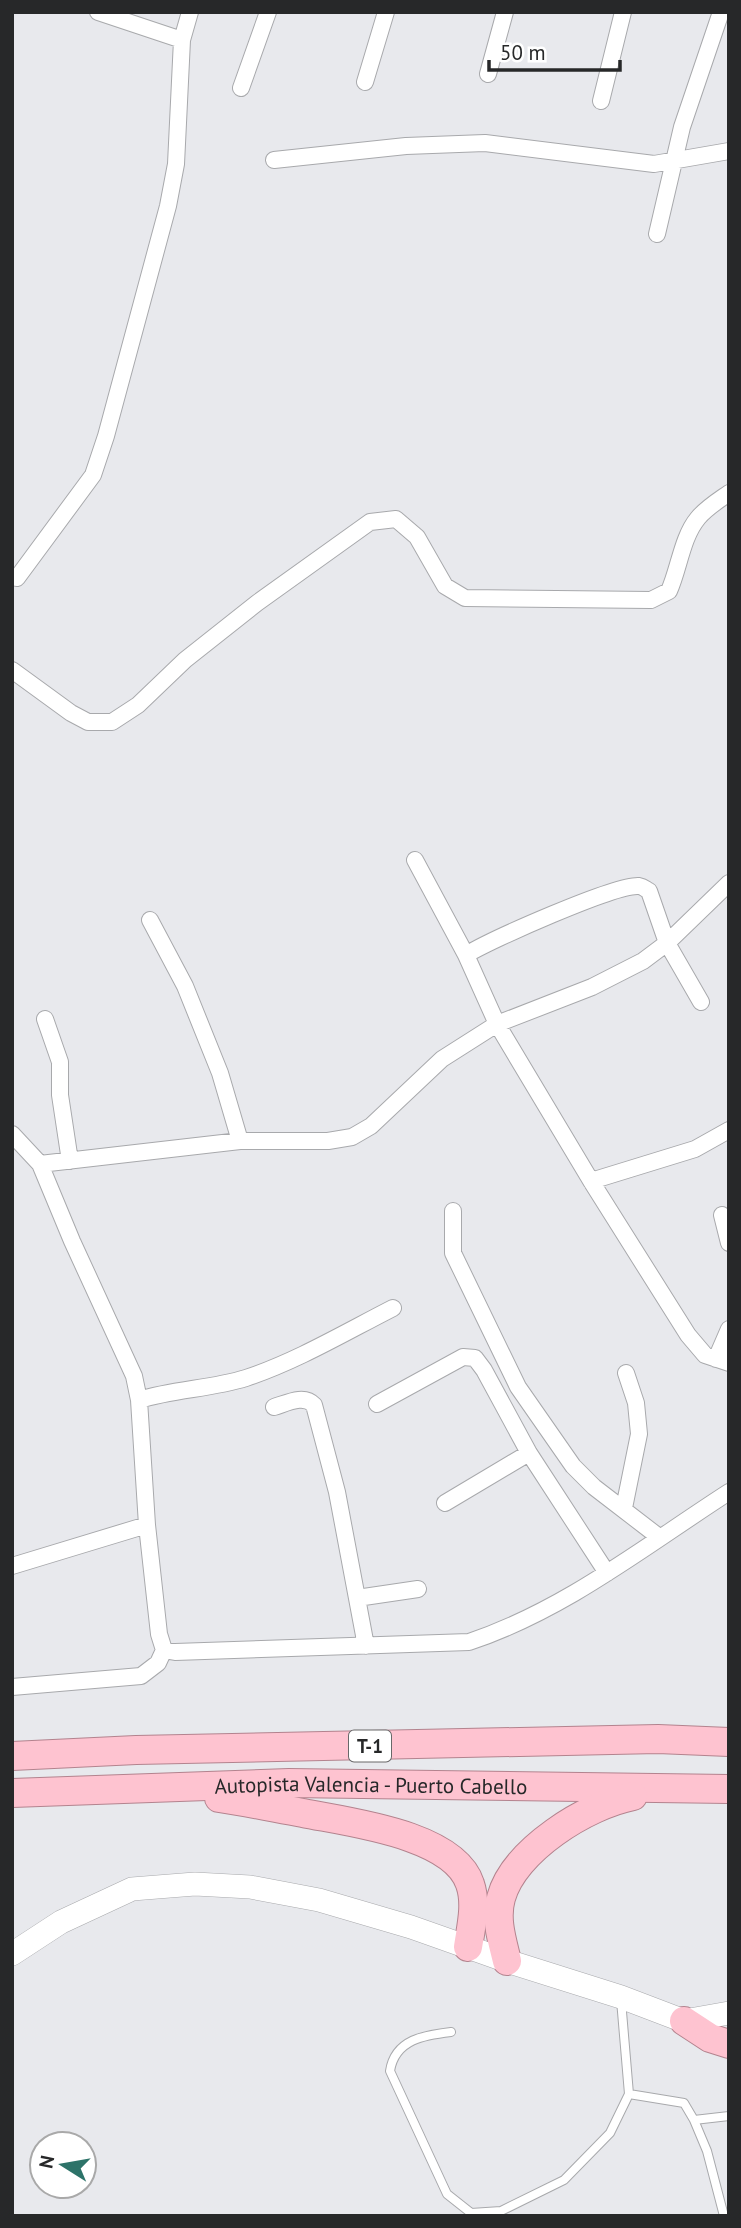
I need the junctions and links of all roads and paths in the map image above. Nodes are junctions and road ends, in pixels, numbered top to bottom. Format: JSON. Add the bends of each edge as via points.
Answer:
{"nodes":[{"id":1,"x":98,"y":12,"type":"edge"},
{"id":2,"x":190,"y":12,"type":"edge"},
{"id":3,"x":268,"y":12,"type":"edge"},
{"id":4,"x":386,"y":12,"type":"edge"},
{"id":5,"x":505,"y":12,"type":"edge"},
{"id":6,"x":623,"y":12,"type":"edge"},
{"id":7,"x":721,"y":12,"type":"edge"},
{"id":8,"x":183,"y":40,"type":"junction"},
{"id":9,"x":488,"y":74,"type":"dead end"},
{"id":10,"x":365,"y":82,"type":"dead end"},
{"id":11,"x":241,"y":88,"type":"dead end"},
{"id":12,"x":601,"y":101,"type":"dead end"},
{"id":13,"x":729,"y":151,"type":"edge"},
{"id":14,"x":274,"y":160,"type":"dead end"},
{"id":15,"x":673,"y":162,"type":"junction"},
{"id":16,"x":657,"y":234,"type":"dead end"},
{"id":17,"x":729,"y":493,"type":"edge"},
{"id":18,"x":17,"y":578,"type":"dead end"},
{"id":19,"x":12,"y":670,"type":"edge"},
{"id":20,"x":415,"y":860,"type":"dead end"},
{"id":21,"x":729,"y":883,"type":"edge"},
{"id":22,"x":150,"y":920,"type":"dead end"},
{"id":23,"x":667,"y":943,"type":"junction"},
{"id":24,"x":466,"y":955,"type":"junction"},
{"id":25,"x":701,"y":1002,"type":"dead end"},
{"id":26,"x":45,"y":1018,"type":"dead end"},
{"id":27,"x":497,"y":1024,"type":"junction"},
{"id":28,"x":729,"y":1130,"type":"edge"},
{"id":29,"x":12,"y":1134,"type":"edge"},
{"id":30,"x":240,"y":1141,"type":"junction"},
{"id":31,"x":70,"y":1161,"type":"junction"},
{"id":32,"x":40,"y":1164,"type":"junction"},
{"id":33,"x":591,"y":1181,"type":"junction"},
{"id":34,"x":453,"y":1211,"type":"dead end"},
{"id":35,"x":722,"y":1215,"type":"dead end"},
{"id":36,"x":729,"y":1243,"type":"edge"},
{"id":37,"x":393,"y":1308,"type":"dead end"},
{"id":38,"x":729,"y":1329,"type":"edge"},
{"id":39,"x":722,"y":1361,"type":"edge"},
{"id":40,"x":626,"y":1373,"type":"dead end"},
{"id":41,"x":139,"y":1400,"type":"junction"},
{"id":42,"x":377,"y":1404,"type":"dead end"},
{"id":43,"x":274,"y":1407,"type":"dead end"},
{"id":44,"x":529,"y":1453,"type":"junction"},
{"id":45,"x":729,"y":1492,"type":"edge"},
{"id":46,"x":445,"y":1503,"type":"dead end"},
{"id":47,"x":624,"y":1508,"type":"junction"},
{"id":48,"x":147,"y":1525,"type":"junction"},
{"id":49,"x":659,"y":1537,"type":"junction"},
{"id":50,"x":12,"y":1566,"type":"edge"},
{"id":51,"x":607,"y":1573,"type":"junction"},
{"id":52,"x":418,"y":1589,"type":"dead end"},
{"id":53,"x":357,"y":1598,"type":"junction"},
{"id":54,"x":366,"y":1646,"type":"junction"},
{"id":55,"x":164,"y":1650,"type":"junction"},
{"id":56,"x":12,"y":1687,"type":"edge"},
{"id":57,"x":729,"y":1742,"type":"edge"},
{"id":58,"x":12,"y":1756,"type":"edge"},
{"id":59,"x":158,"y":1788,"type":"junction"},
{"id":60,"x":685,"y":1789,"type":"junction"},
{"id":61,"x":729,"y":1789,"type":"edge"},
{"id":62,"x":12,"y":1793,"type":"edge"},
{"id":63,"x":468,"y":1947,"type":"junction"},
{"id":64,"x":12,"y":1954,"type":"edge"},
{"id":65,"x":507,"y":1961,"type":"junction"},
{"id":66,"x":621,"y":1997,"type":"junction"},
{"id":67,"x":729,"y":2013,"type":"edge"},
{"id":68,"x":684,"y":2021,"type":"junction"},
{"id":69,"x":451,"y":2032,"type":"dead end"},
{"id":70,"x":729,"y":2044,"type":"edge"},
{"id":71,"x":629,"y":2094,"type":"junction"},
{"id":72,"x":729,"y":2116,"type":"edge"},
{"id":73,"x":694,"y":2120,"type":"junction"},
{"id":74,"x":724,"y":2216,"type":"edge"}],
"edges":[{"from":1,"to":8,"type":"street"},
{"from":2,"to":8,"type":"street"},
{"from":3,"to":11,"type":"street"},
{"from":4,"to":10,"type":"street"},
{"from":5,"to":9,"type":"street"},
{"from":6,"to":12,"type":"street"},
{"from":7,"to":15,"type":"street"},
{"from":8,"to":18,"type":"street","via":[[176,164],[168,206],[106,436],[93,475]]},
{"from":13,"to":15,"type":"street"},
{"from":14,"to":15,"type":"street","via":[[485,143],[636,163]]},
{"from":15,"to":16,"type":"street"},
{"from":17,"to":19,"type":"street","via":[[698,518],[669,592],[651,600],[465,598],[445,586],[417,537],[396,519],[370,522],[257,603],[185,660],[138,705],[111,722],[88,722]]},
{"from":20,"to":24,"type":"street"},
{"from":21,"to":23,"type":"street"},
{"from":22,"to":30,"type":"street","via":[[185,986],[220,1073]]},
{"from":23,"to":24,"type":"street","via":[[649,891],[638,886],[487,942]]},
{"from":23,"to":25,"type":"street"},
{"from":23,"to":27,"type":"street","via":[[592,987]]},
{"from":24,"to":27,"type":"street"},
{"from":26,"to":31,"type":"street","via":[[60,1062]]},
{"from":27,"to":30,"type":"street","via":[[442,1059],[371,1126],[352,1137]]},
{"from":27,"to":33,"type":"street"},
{"from":28,"to":33,"type":"street","via":[[695,1149]]},
{"from":29,"to":32,"type":"street"},
{"from":30,"to":31,"type":"street"},
{"from":31,"to":32,"type":"street"},
{"from":32,"to":41,"type":"street","via":[[134,1376]]},
{"from":33,"to":39,"type":"street","via":[[688,1335],[705,1355]]},
{"from":34,"to":47,"type":"street","via":[[453,1253],[517,1387],[573,1465]]},
{"from":35,"to":36,"type":"street"},
{"from":37,"to":41,"type":"street","via":[[292,1361],[246,1378]]},
{"from":38,"to":39,"type":"street"},
{"from":40,"to":47,"type":"street","via":[[636,1403],[639,1434]]},
{"from":41,"to":48,"type":"street"},
{"from":42,"to":44,"type":"street","via":[[469,1356],[484,1370]]},
{"from":43,"to":53,"type":"street","via":[[301,1399],[314,1405],[337,1492]]},
{"from":44,"to":46,"type":"street"},
{"from":44,"to":51,"type":"street"},
{"from":45,"to":49,"type":"street"},
{"from":47,"to":49,"type":"street"},
{"from":48,"to":50,"type":"street"},
{"from":48,"to":55,"type":"street"},
{"from":49,"to":51,"type":"street"},
{"from":51,"to":54,"type":"street","via":[[531,1616],[469,1642]]},
{"from":52,"to":53,"type":"street"},
{"from":53,"to":54,"type":"street"},
{"from":54,"to":55,"type":"street"},
{"from":55,"to":56,"type":"street","via":[[158,1663],[141,1676]]},
{"from":57,"to":58,"type":"highway","name":"Autopista Valencia - Puerto Cabello","number":"T-1","via":[[644,1740]]},
{"from":59,"to":60,"type":"highway","name":"Autopista Valencia - Puerto Cabello","number":"T-1","via":[[289,1783]]},
{"from":59,"to":62,"type":"highway","name":"Autopista Valencia - Puerto Cabello","number":"T-1"},
{"from":59,"to":63,"type":"highway","via":[[369,1826],[427,1845],[461,1867],[470,1883],[474,1904]]},
{"from":60,"to":61,"type":"highway","name":"Autopista Valencia - Puerto Cabello","number":"T-1"},
{"from":60,"to":65,"type":"highway","via":[[609,1802],[544,1840],[506,1884],[501,1898],[499,1925]]},
{"from":63,"to":64,"type":"main road","via":[[319,1900],[250,1887],[195,1884],[132,1889],[61,1922]]},
{"from":63,"to":65,"type":"main road"},
{"from":65,"to":66,"type":"main road"},
{"from":66,"to":68,"type":"main road"},
{"from":66,"to":71,"type":"lane"},
{"from":67,"to":68,"type":"main road"},
{"from":68,"to":70,"type":"highway"},
{"from":69,"to":71,"type":"lane","via":[[410,2041],[391,2060],[390,2071],[447,2194],[471,2213],[501,2211],[564,2180],[610,2133]]},
{"from":71,"to":73,"type":"lane","via":[[684,2103]]},
{"from":72,"to":73,"type":"lane"},
{"from":73,"to":74,"type":"lane"}]}
